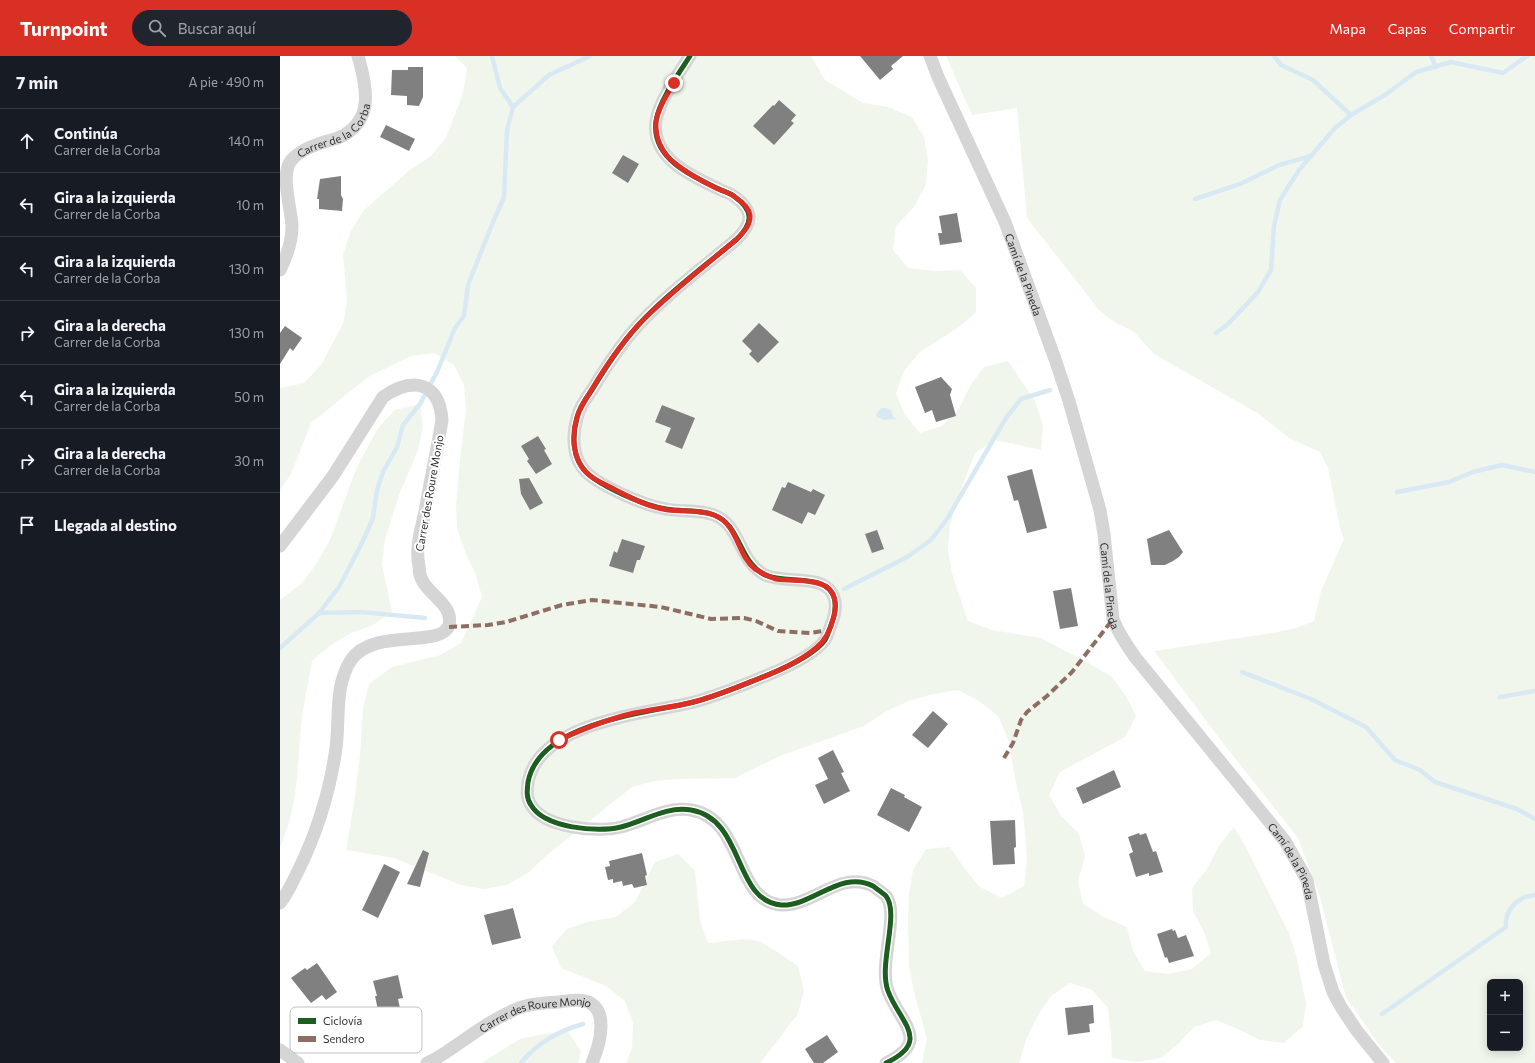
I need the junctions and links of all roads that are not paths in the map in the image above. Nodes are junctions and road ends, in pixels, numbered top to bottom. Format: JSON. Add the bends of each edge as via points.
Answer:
{"nodes":[{"id":1,"x":358,"y":56,"type":"edge"},
{"id":2,"x":690,"y":56,"type":"edge"},
{"id":3,"x":930,"y":56,"type":"edge"},
{"id":4,"x":280,"y":270,"type":"edge"},
{"id":5,"x":280,"y":546,"type":"edge"},
{"id":6,"x":280,"y":903,"type":"edge"},
{"id":7,"x":280,"y":1050,"type":"edge"},
{"id":8,"x":298,"y":1063,"type":"edge"},
{"id":9,"x":427,"y":1063,"type":"edge"},
{"id":10,"x":592,"y":1063,"type":"edge"},
{"id":11,"x":886,"y":1063,"type":"edge"},
{"id":12,"x":1383,"y":1063,"type":"edge"}],
"edges":[{"from":1,"to":4,"type":"street","name":"Carrer de la Corba","via":[[366,99],[364,112],[358,124],[338,138],[294,156],[286,172],[292,226],[287,255]]},
{"from":2,"to":11,"type":"street","via":[[658,112],[656,132],[659,145],[675,164],[741,202],[750,216],[748,223],[745,232],[644,319],[605,368],[576,419],[576,455],[579,464],[588,474],[629,497],[669,510],[716,515],[726,522],[744,556],[753,567],[773,578],[822,584],[835,597],[836,607],[826,639],[785,668],[710,697],[617,718],[559,740],[546,749],[534,765],[527,788],[527,799],[532,809],[553,821],[588,828],[618,828],[663,812],[678,810],[692,810],[703,814],[714,820],[723,830],[751,886],[769,902],[780,905],[791,904],[838,885],[850,883],[867,883],[878,889],[887,897],[892,914],[885,957],[886,985],[910,1036],[908,1046],[900,1056]]},
{"from":3,"to":12,"type":"street","name":"Camí de la Pineda","via":[[1005,222],[1058,366],[1100,510],[1113,619],[1117,630],[1123,642],[1285,841],[1307,880],[1324,964],[1333,992],[1341,1007]]},
{"from":5,"to":6,"type":"street","name":"Carrer des Roure Monjo","via":[[333,476],[383,397],[397,389],[413,385],[427,387],[441,409],[442,420],[417,551],[422,580],[445,607],[449,618],[448,627],[442,634],[427,638],[370,644],[352,658],[346,669],[340,696],[336,746],[324,808],[311,844]]},
{"from":7,"to":8,"type":"street"},
{"from":9,"to":10,"type":"street","name":"Carrer des Roure Monjo","via":[[519,1008],[576,1000],[586,1001],[594,1006],[599,1014],[601,1036]]}]}
